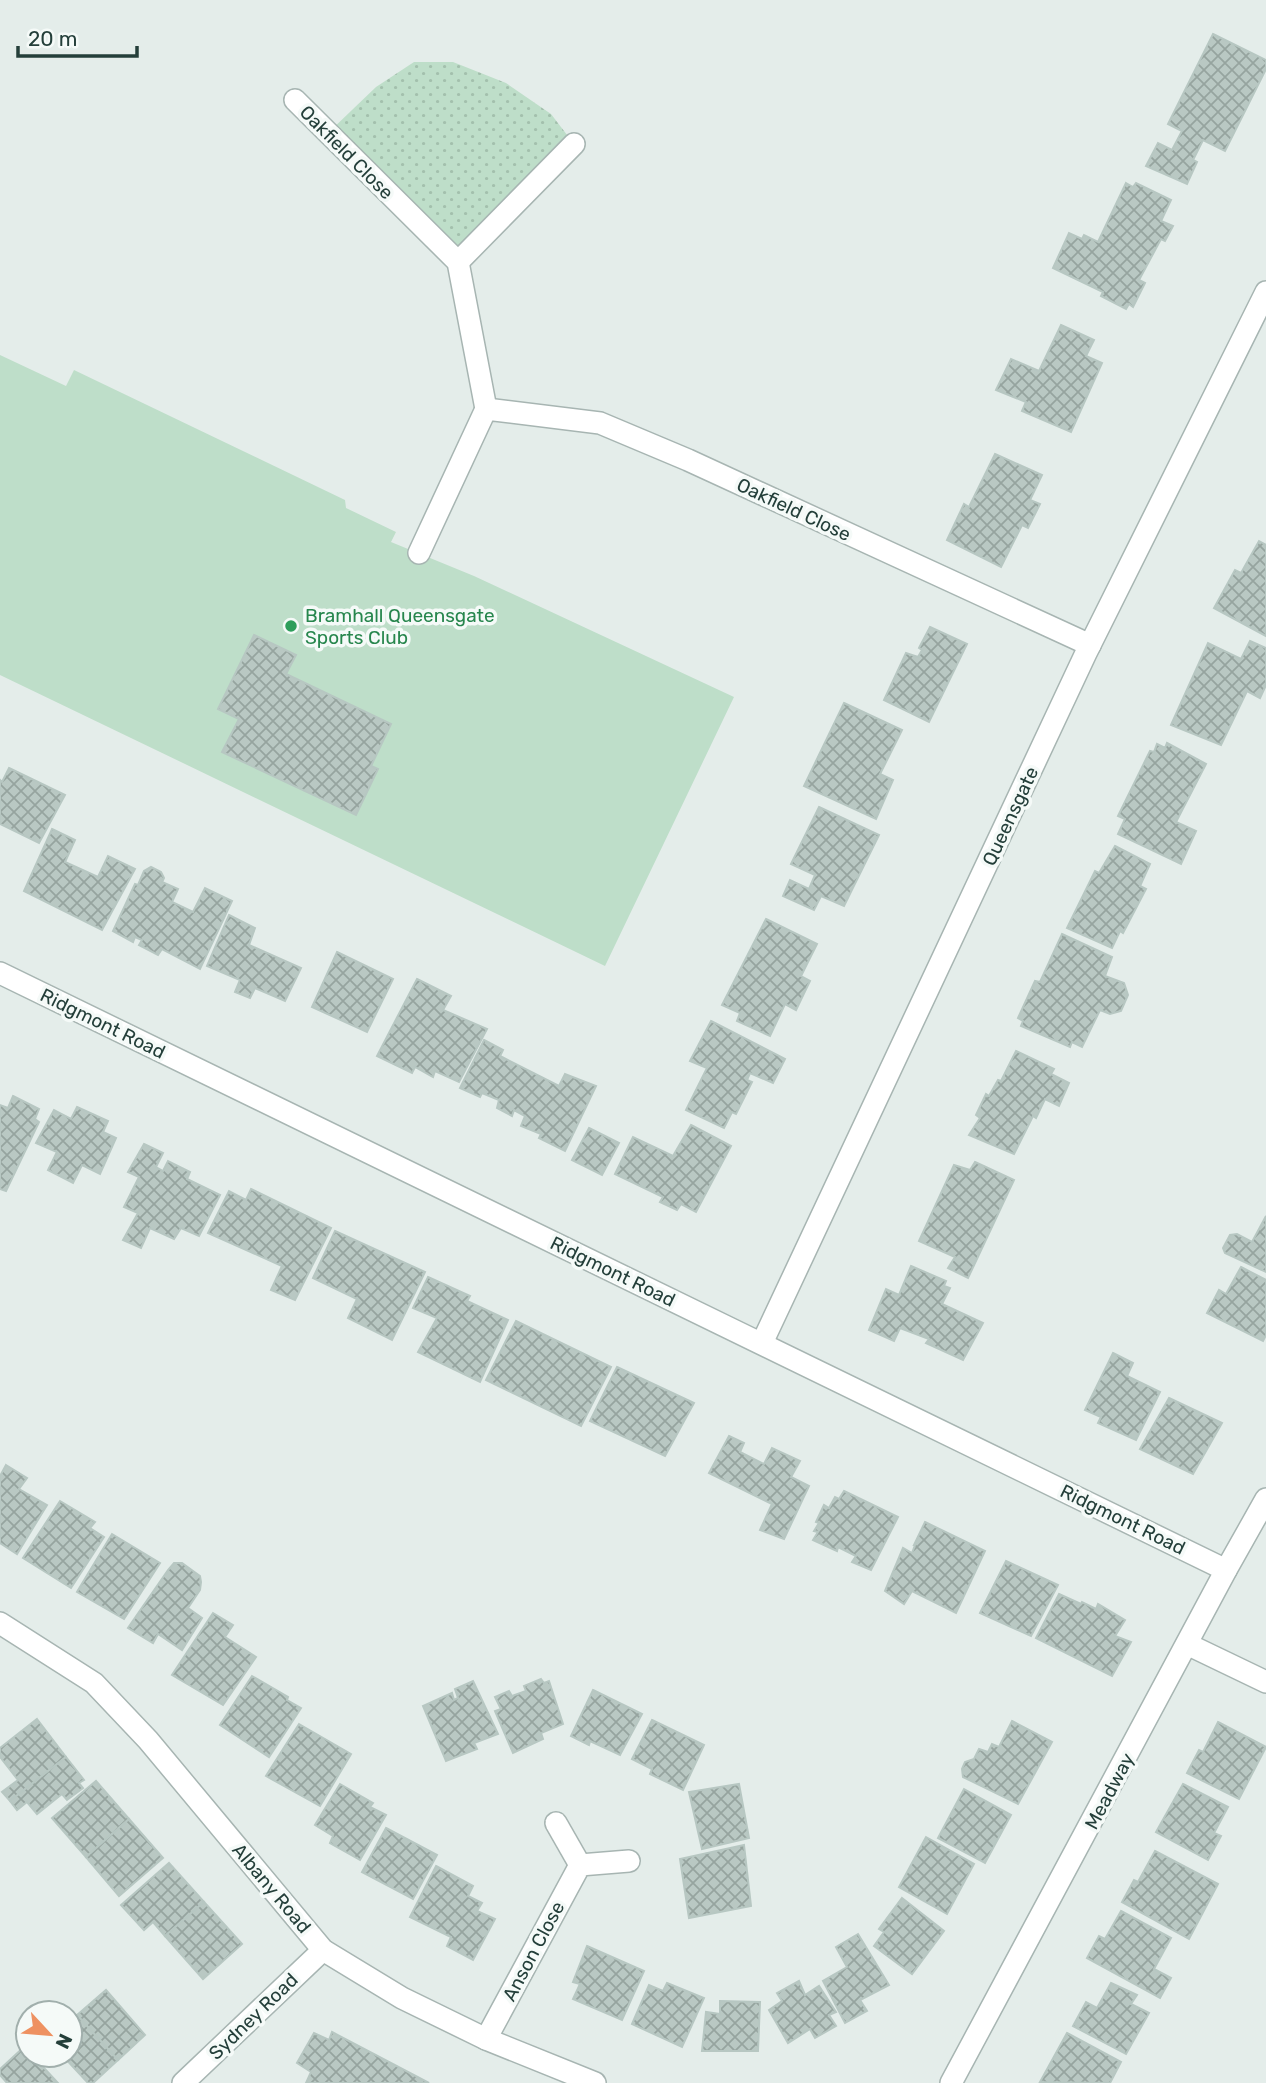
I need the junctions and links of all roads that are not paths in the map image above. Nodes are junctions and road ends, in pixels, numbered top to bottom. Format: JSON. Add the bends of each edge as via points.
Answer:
{"nodes":[{"id":1,"x":295,"y":100,"type":"dead end"},
{"id":2,"x":574,"y":144,"type":"dead end"},
{"id":3,"x":458,"y":262,"type":"junction"},
{"id":4,"x":1266,"y":292,"type":"edge"},
{"id":5,"x":486,"y":409,"type":"junction"},
{"id":6,"x":419,"y":553,"type":"dead end"},
{"id":7,"x":1090,"y":645,"type":"junction"},
{"id":8,"x":0,"y":973,"type":"edge"},
{"id":9,"x":762,"y":1343,"type":"junction"},
{"id":10,"x":1266,"y":1499,"type":"edge"},
{"id":11,"x":1226,"y":1570,"type":"junction"},
{"id":12,"x":0,"y":1623,"type":"edge"},
{"id":13,"x":1187,"y":1644,"type":"junction"},
{"id":14,"x":1266,"y":1682,"type":"edge"},
{"id":15,"x":556,"y":1823,"type":"dead end"},
{"id":16,"x":629,"y":1861,"type":"dead end"},
{"id":17,"x":580,"y":1865,"type":"junction"},
{"id":18,"x":323,"y":1950,"type":"junction"},
{"id":19,"x":486,"y":2039,"type":"junction"},
{"id":20,"x":183,"y":2083,"type":"edge"},
{"id":21,"x":595,"y":2083,"type":"edge"},
{"id":22,"x":951,"y":2083,"type":"edge"}],
"edges":[{"from":1,"to":3,"type":"street","name":"Oakfield Close"},
{"from":2,"to":3,"type":"street"},
{"from":3,"to":5,"type":"street"},
{"from":4,"to":7,"type":"street","name":"Queensgate"},
{"from":5,"to":6,"type":"street"},
{"from":5,"to":7,"type":"street","name":"Oakfield Close","via":[[600,423]]},
{"from":7,"to":9,"type":"street","name":"Queensgate"},
{"from":8,"to":9,"type":"street","name":"Ridgmont Road"},
{"from":9,"to":11,"type":"street","name":"Ridgmont Road"},
{"from":10,"to":11,"type":"street","name":"Meadway"},
{"from":11,"to":13,"type":"street","name":"Meadway"},
{"from":12,"to":18,"type":"street","name":"Albany Road","via":[[94,1683],[148,1740]]},
{"from":13,"to":14,"type":"street"},
{"from":13,"to":22,"type":"street","name":"Meadway"},
{"from":15,"to":17,"type":"street"},
{"from":16,"to":17,"type":"street"},
{"from":17,"to":19,"type":"street","name":"Anson Close"},
{"from":18,"to":19,"type":"street","name":"Albany Road","via":[[402,1998]]},
{"from":18,"to":20,"type":"street","name":"Sydney Road"},
{"from":19,"to":21,"type":"street","name":"Albany Road"}]}
